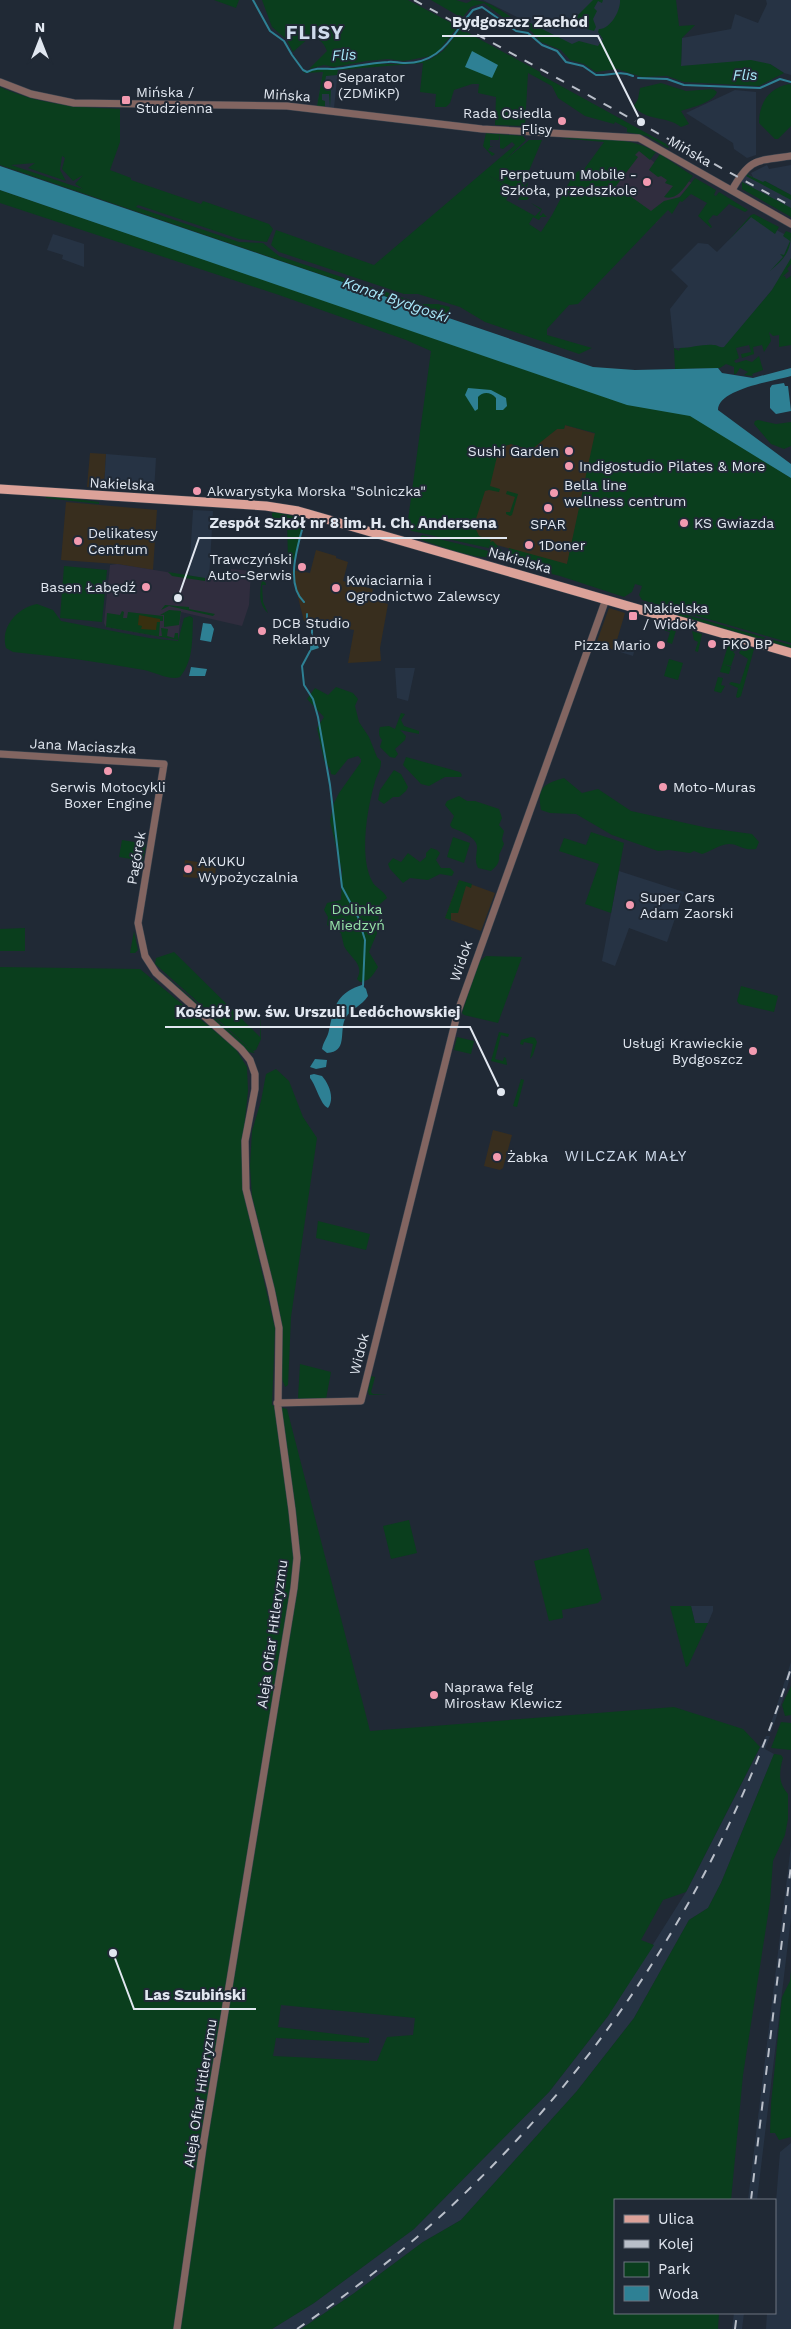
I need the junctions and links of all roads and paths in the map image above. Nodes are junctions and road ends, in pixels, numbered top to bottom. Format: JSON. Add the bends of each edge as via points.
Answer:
{"nodes":[{"id":1,"x":0,"y":82,"type":"edge"},
{"id":2,"x":791,"y":156,"type":"edge"},
{"id":3,"x":732,"y":190,"type":"junction"},
{"id":4,"x":791,"y":224,"type":"edge"},
{"id":5,"x":0,"y":489,"type":"edge"},
{"id":6,"x":606,"y":599,"type":"junction"},
{"id":7,"x":791,"y":653,"type":"edge"},
{"id":8,"x":0,"y":754,"type":"edge"},
{"id":9,"x":164,"y":764,"type":"joint"},
{"id":10,"x":145,"y":956,"type":"joint"},
{"id":11,"x":278,"y":1404,"type":"junction"},
{"id":12,"x":177,"y":2329,"type":"edge"}],
"edges":[{"from":1,"to":3,"type":"street","name":"Mińska","via":[[31,94],[74,103],[287,106],[482,128],[626,136],[647,141]]},
{"from":2,"to":3,"type":"street","via":[[754,162]]},
{"from":3,"to":4,"type":"street","name":"Mińska"},
{"from":5,"to":6,"type":"main road","name":"Nakielska","via":[[285,508]]},
{"from":6,"to":7,"type":"main road","name":"Nakielska"},
{"from":6,"to":11,"type":"street","name":"Widok","via":[[458,1011],[361,1401]]},
{"from":8,"to":9,"type":"street","name":"Jana Maciaszka"},
{"from":9,"to":10,"type":"street","name":"Pagórek","via":[[139,917],[139,934]]},
{"from":10,"to":11,"type":"street","name":"Aleja Ofiar Hitleryzmu","via":[[164,981],[241,1049],[253,1068],[255,1089],[245,1141],[245,1184],[279,1328]]},
{"from":11,"to":12,"type":"street","name":"Aleja Ofiar Hitleryzmu","via":[[297,1558],[294,1588],[204,2140]]}]}
